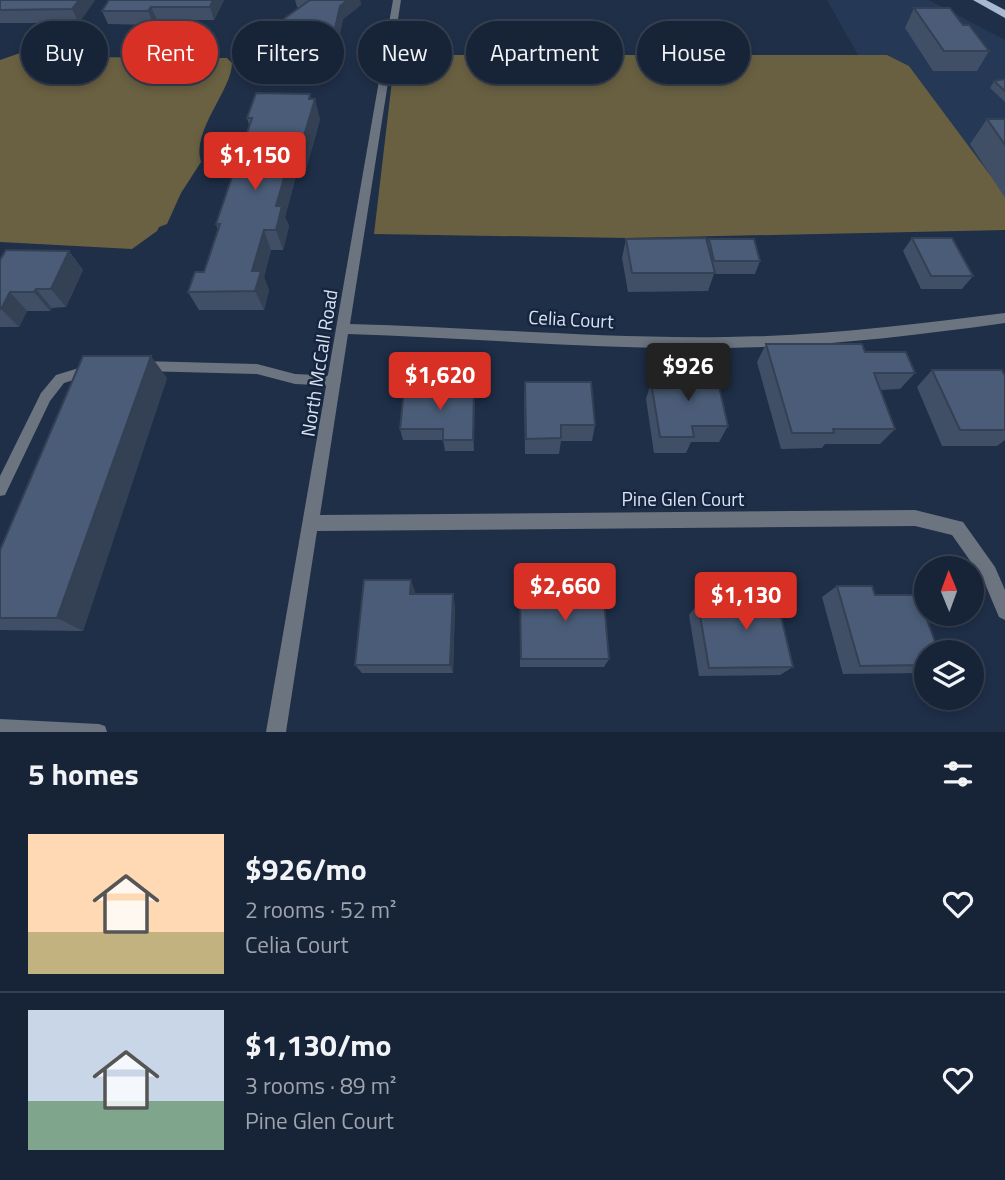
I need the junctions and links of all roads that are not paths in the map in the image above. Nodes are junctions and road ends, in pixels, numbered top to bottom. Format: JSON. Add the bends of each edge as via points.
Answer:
{"nodes":[{"id":1,"x":397,"y":0,"type":"edge"},
{"id":2,"x":978,"y":0,"type":"edge"},
{"id":3,"x":1005,"y":15,"type":"edge"},
{"id":4,"x":1005,"y":318,"type":"edge"},
{"id":5,"x":344,"y":329,"type":"junction"},
{"id":6,"x":335,"y":381,"type":"junction"},
{"id":7,"x":0,"y":490,"type":"edge"},
{"id":8,"x":312,"y":523,"type":"junction"},
{"id":9,"x":1005,"y":611,"type":"edge"},
{"id":10,"x":0,"y":727,"type":"edge"},
{"id":11,"x":99,"y":732,"type":"edge"},
{"id":12,"x":276,"y":732,"type":"edge"}],
"edges":[{"from":1,"to":5,"type":"street","name":"North McCall Road"},
{"from":2,"to":3,"type":"main road"},
{"from":4,"to":5,"type":"street","name":"Celia Court","via":[[889,335],[798,341],[593,341]]},
{"from":5,"to":6,"type":"street","name":"North McCall Road"},
{"from":6,"to":7,"type":"lane","via":[[295,379],[257,369],[88,369],[60,379],[45,397]]},
{"from":6,"to":8,"type":"street","name":"North McCall Road"},
{"from":8,"to":9,"type":"street","name":"Pine Glen Court","via":[[915,518],[957,528],[989,573]]},
{"from":8,"to":12,"type":"street","name":"North McCall Road"},
{"from":10,"to":11,"type":"lane"}]}
